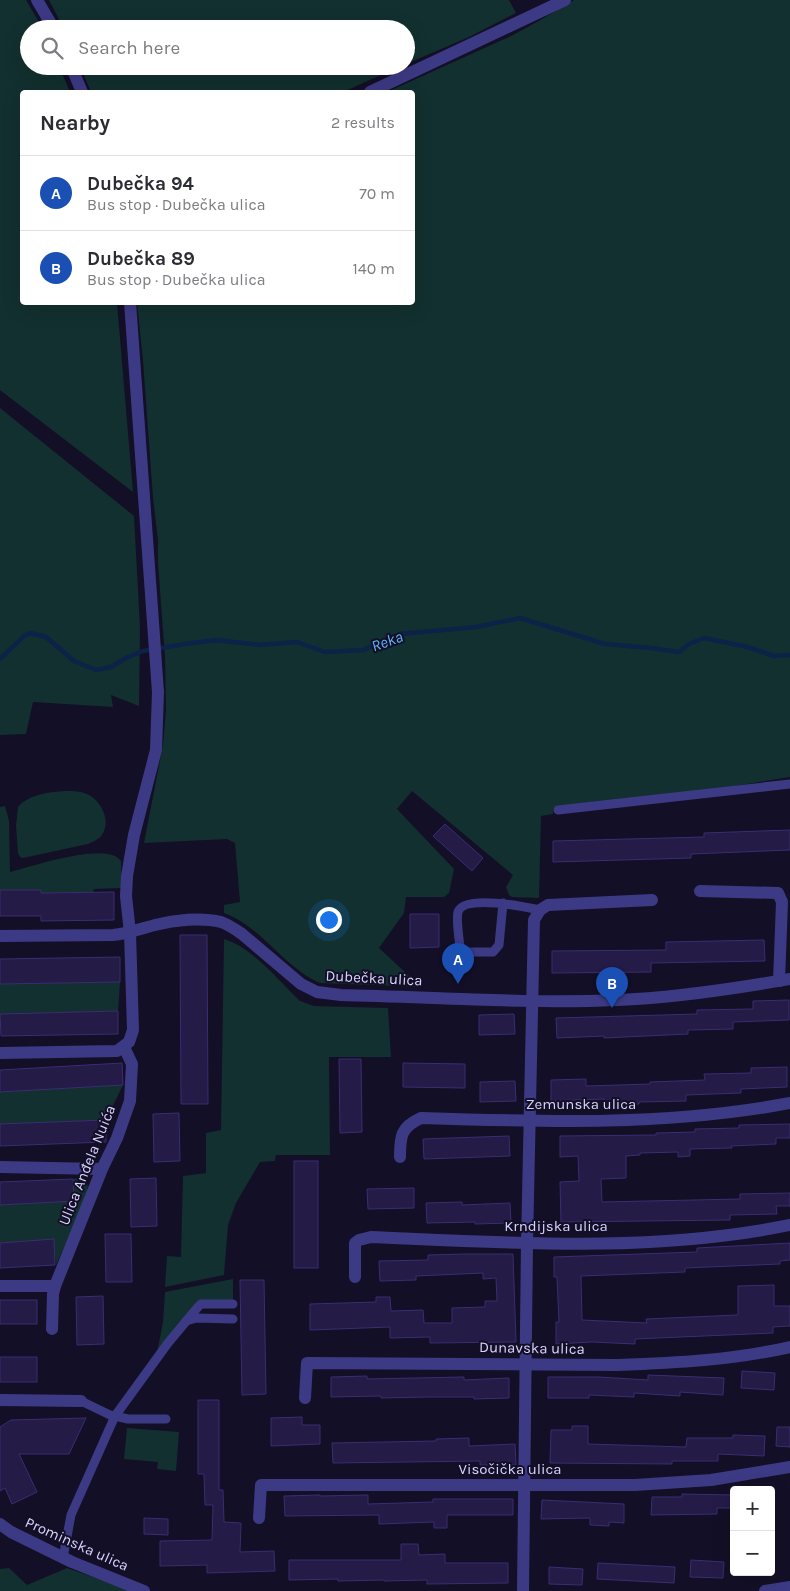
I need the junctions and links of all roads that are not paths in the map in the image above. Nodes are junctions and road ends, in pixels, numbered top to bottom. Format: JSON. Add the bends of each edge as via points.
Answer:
{"nodes":[{"id":1,"x":37,"y":0,"type":"edge"},
{"id":2,"x":565,"y":0,"type":"edge"},
{"id":3,"x":49,"y":20,"type":"edge"},
{"id":4,"x":415,"y":71,"type":"edge"},
{"id":5,"x":75,"y":75,"type":"edge"},
{"id":6,"x":406,"y":75,"type":"edge"},
{"id":7,"x":81,"y":90,"type":"edge"},
{"id":8,"x":374,"y":90,"type":"edge"},
{"id":9,"x":130,"y":305,"type":"edge"},
{"id":10,"x":790,"y":784,"type":"edge"},
{"id":11,"x":558,"y":810,"type":"dead end"},
{"id":12,"x":700,"y":890,"type":"dead end"},
{"id":13,"x":652,"y":900,"type":"dead end"},
{"id":14,"x":503,"y":903,"type":"junction"},
{"id":15,"x":540,"y":910,"type":"junction"},
{"id":16,"x":130,"y":933,"type":"junction"},
{"id":17,"x":0,"y":936,"type":"edge"},
{"id":18,"x":784,"y":980,"type":"edge"},
{"id":19,"x":532,"y":1001,"type":"junction"},
{"id":20,"x":124,"y":1047,"type":"junction"},
{"id":21,"x":0,"y":1052,"type":"edge"},
{"id":22,"x":790,"y":1103,"type":"edge"},
{"id":23,"x":530,"y":1121,"type":"junction"},
{"id":24,"x":400,"y":1157,"type":"dead end"},
{"id":25,"x":0,"y":1168,"type":"edge"},
{"id":26,"x":102,"y":1169,"type":"junction"},
{"id":27,"x":790,"y":1225,"type":"edge"},
{"id":28,"x":527,"y":1243,"type":"junction"},
{"id":29,"x":355,"y":1277,"type":"dead end"},
{"id":30,"x":0,"y":1286,"type":"edge"},
{"id":31,"x":55,"y":1286,"type":"junction"},
{"id":32,"x":233,"y":1304,"type":"dead end"},
{"id":33,"x":233,"y":1319,"type":"dead end"},
{"id":34,"x":186,"y":1321,"type":"junction"},
{"id":35,"x":52,"y":1329,"type":"dead end"},
{"id":36,"x":790,"y":1347,"type":"edge"},
{"id":37,"x":526,"y":1364,"type":"junction"},
{"id":38,"x":305,"y":1398,"type":"dead end"},
{"id":39,"x":0,"y":1400,"type":"edge"},
{"id":40,"x":81,"y":1401,"type":"joint"},
{"id":41,"x":115,"y":1416,"type":"junction"},
{"id":42,"x":166,"y":1419,"type":"dead end"},
{"id":43,"x":790,"y":1467,"type":"edge"},
{"id":44,"x":524,"y":1486,"type":"junction"},
{"id":45,"x":259,"y":1518,"type":"dead end"},
{"id":46,"x":0,"y":1524,"type":"edge"},
{"id":47,"x":63,"y":1558,"type":"junction"},
{"id":48,"x":790,"y":1587,"type":"edge"},
{"id":49,"x":144,"y":1591,"type":"edge"},
{"id":50,"x":523,"y":1591,"type":"edge"},
{"id":51,"x":765,"y":1591,"type":"edge"}],
"edges":[{"from":1,"to":3,"type":"street"},
{"from":2,"to":4,"type":"street"},
{"from":5,"to":7,"type":"street"},
{"from":6,"to":8,"type":"street"},
{"from":9,"to":16,"type":"street","via":[[158,692],[156,750],[131,847],[126,896]]},
{"from":10,"to":11,"type":"lane"},
{"from":12,"to":18,"type":"street","via":[[778,893],[782,902]]},
{"from":13,"to":15,"type":"street","via":[[548,905]]},
{"from":14,"to":14,"type":"lane","via":[[468,903],[462,906],[458,913],[460,947],[465,952],[493,952],[499,946]]},
{"from":14,"to":15,"type":"lane"},
{"from":15,"to":19,"type":"street","via":[[534,920]]},
{"from":16,"to":17,"type":"street"},
{"from":16,"to":19,"type":"street","name":"Dubečka ulica","via":[[168,922],[220,922],[242,934],[301,984],[317,992]]},
{"from":16,"to":20,"type":"street","via":[[133,1030]]},
{"from":18,"to":19,"type":"street","name":"Dubečka ulica","via":[[651,998]]},
{"from":19,"to":23,"type":"street"},
{"from":20,"to":21,"type":"street","via":[[108,1053]]},
{"from":20,"to":26,"type":"street","name":"Ulica Anđela Nuića","via":[[132,1064],[130,1100]]},
{"from":22,"to":23,"type":"street","name":"Zemunska ulica","via":[[645,1120]]},
{"from":23,"to":24,"type":"street","name":"Zemunska ulica","via":[[421,1118],[404,1130],[400,1139]]},
{"from":23,"to":28,"type":"street"},
{"from":25,"to":26,"type":"street"},
{"from":26,"to":31,"type":"street","name":"Ulica Anđela Nuića"},
{"from":27,"to":28,"type":"street","name":"Krndijska ulica","via":[[727,1236],[653,1242]]},
{"from":28,"to":29,"type":"street","name":"Krndijska ulica","via":[[371,1237],[356,1244]]},
{"from":28,"to":37,"type":"street"},
{"from":30,"to":31,"type":"street"},
{"from":31,"to":35,"type":"street","name":"Ulica Anđela Nuića"},
{"from":32,"to":34,"type":"lane","via":[[201,1304]]},
{"from":33,"to":34,"type":"lane","via":[[197,1318]]},
{"from":34,"to":41,"type":"lane"},
{"from":36,"to":37,"type":"street","name":"Dunavska ulica","via":[[665,1364]]},
{"from":37,"to":38,"type":"street","name":"Dunavska ulica","via":[[307,1363]]},
{"from":37,"to":44,"type":"street"},
{"from":39,"to":40,"type":"street"},
{"from":40,"to":41,"type":"lane"},
{"from":41,"to":42,"type":"lane"},
{"from":41,"to":47,"type":"lane","via":[[71,1515]]},
{"from":43,"to":44,"type":"street","name":"Visočička ulica","via":[[712,1480],[635,1485]]},
{"from":44,"to":45,"type":"street","name":"Visočička ulica","via":[[261,1485]]},
{"from":44,"to":50,"type":"street"},
{"from":46,"to":47,"type":"street","name":"Prominska ulica"},
{"from":47,"to":49,"type":"street","name":"Prominska ulica"},
{"from":48,"to":51,"type":"street"}]}
